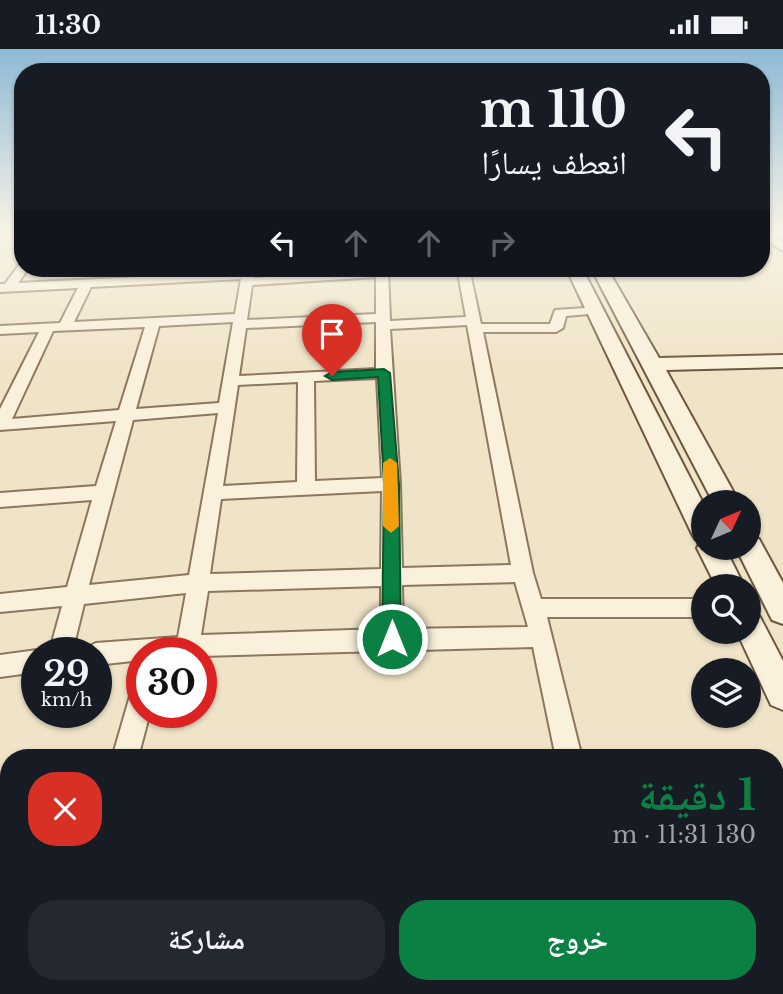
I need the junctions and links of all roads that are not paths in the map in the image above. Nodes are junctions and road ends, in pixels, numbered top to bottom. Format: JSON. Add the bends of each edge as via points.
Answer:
{"nodes":[{"id":1,"x":142,"y":277,"type":"edge"},
{"id":2,"x":248,"y":277,"type":"edge"},
{"id":3,"x":382,"y":277,"type":"edge"},
{"id":4,"x":465,"y":277,"type":"edge"},
{"id":5,"x":579,"y":277,"type":"edge"},
{"id":6,"x":604,"y":277,"type":"edge"},
{"id":7,"x":87,"y":283,"type":"junction"},
{"id":8,"x":4,"y":288,"type":"edge"},
{"id":9,"x":595,"y":310,"type":"junction"},
{"id":10,"x":240,"y":321,"type":"junction"},
{"id":11,"x":383,"y":321,"type":"junction"},
{"id":12,"x":153,"y":323,"type":"junction"},
{"id":13,"x":473,"y":325,"type":"junction"},
{"id":14,"x":48,"y":327,"type":"junction"},
{"id":15,"x":65,"y":327,"type":"junction"},
{"id":16,"x":0,"y":330,"type":"edge"},
{"id":17,"x":783,"y":361,"type":"edge"},
{"id":18,"x":653,"y":364,"type":"junction"},
{"id":19,"x":384,"y":373,"type":"junction"},
{"id":20,"x":306,"y":378,"type":"junction"},
{"id":21,"x":233,"y":381,"type":"junction"},
{"id":22,"x":228,"y":407,"type":"junction"},
{"id":23,"x":126,"y":413,"type":"junction"},
{"id":24,"x":0,"y":425,"type":"edge"},
{"id":25,"x":391,"y":484,"type":"junction"},
{"id":26,"x":306,"y":487,"type":"junction"},
{"id":27,"x":720,"y":490,"type":"edge"},
{"id":28,"x":103,"y":492,"type":"junction"},
{"id":29,"x":214,"y":493,"type":"junction"},
{"id":30,"x":0,"y":500,"type":"edge"},
{"id":31,"x":691,"y":506,"type":"edge"},
{"id":32,"x":756,"y":560,"type":"edge"},
{"id":33,"x":523,"y":573,"type":"junction"},
{"id":34,"x":392,"y":579,"type":"junction"},
{"id":35,"x":198,"y":583,"type":"junction"},
{"id":36,"x":74,"y":596,"type":"junction"},
{"id":37,"x":0,"y":603,"type":"edge"},
{"id":38,"x":533,"y":608,"type":"junction"},
{"id":39,"x":691,"y":608,"type":"edge"},
{"id":40,"x":783,"y":611,"type":"edge"},
{"id":41,"x":542,"y":636,"type":"junction"},
{"id":42,"x":64,"y":637,"type":"edge"},
{"id":43,"x":190,"y":637,"type":"edge"},
{"id":44,"x":392,"y":639,"type":"junction"},
{"id":45,"x":758,"y":644,"type":"edge"},
{"id":46,"x":217,"y":646,"type":"edge"},
{"id":47,"x":21,"y":663,"type":"edge"},
{"id":48,"x":0,"y":666,"type":"edge"},
{"id":49,"x":783,"y":694,"type":"edge"},
{"id":50,"x":133,"y":728,"type":"edge"},
{"id":51,"x":127,"y":749,"type":"edge"},
{"id":52,"x":567,"y":749,"type":"edge"}],
"edges":[{"from":1,"to":7,"type":"street"},
{"from":2,"to":10,"type":"street"},
{"from":3,"to":11,"type":"street"},
{"from":4,"to":13,"type":"street"},
{"from":5,"to":9,"type":"main road"},
{"from":6,"to":18,"type":"main road"},
{"from":7,"to":8,"type":"street"},
{"from":7,"to":15,"type":"street"},
{"from":9,"to":13,"type":"street","via":[[560,313],[556,328]]},
{"from":9,"to":31,"type":"main road"},
{"from":10,"to":11,"type":"street"},
{"from":10,"to":12,"type":"street"},
{"from":10,"to":21,"type":"street"},
{"from":11,"to":13,"type":"street"},
{"from":11,"to":19,"type":"street"},
{"from":12,"to":15,"type":"street"},
{"from":12,"to":23,"type":"street"},
{"from":13,"to":33,"type":"street"},
{"from":14,"to":15,"type":"street"},
{"from":14,"to":16,"type":"street"},
{"from":14,"to":24,"type":"street"},
{"from":17,"to":18,"type":"street"},
{"from":18,"to":27,"type":"main road"},
{"from":19,"to":20,"type":"street"},
{"from":19,"to":25,"type":"street"},
{"from":20,"to":21,"type":"street"},
{"from":20,"to":26,"type":"street"},
{"from":21,"to":22,"type":"street"},
{"from":22,"to":23,"type":"street"},
{"from":22,"to":29,"type":"street"},
{"from":23,"to":24,"type":"street"},
{"from":23,"to":28,"type":"street"},
{"from":25,"to":26,"type":"street"},
{"from":25,"to":34,"type":"street"},
{"from":26,"to":29,"type":"street"},
{"from":28,"to":30,"type":"street"},
{"from":28,"to":36,"type":"street"},
{"from":29,"to":35,"type":"street"},
{"from":32,"to":40,"type":"main road"},
{"from":33,"to":34,"type":"street"},
{"from":33,"to":38,"type":"street"},
{"from":34,"to":35,"type":"street"},
{"from":34,"to":44,"type":"street"},
{"from":35,"to":36,"type":"street"},
{"from":35,"to":43,"type":"street"},
{"from":36,"to":37,"type":"street"},
{"from":36,"to":42,"type":"street"},
{"from":38,"to":39,"type":"street"},
{"from":38,"to":41,"type":"street"},
{"from":41,"to":44,"type":"street"},
{"from":41,"to":52,"type":"street"},
{"from":44,"to":46,"type":"street"},
{"from":45,"to":49,"type":"main road"},
{"from":47,"to":48,"type":"street"},
{"from":50,"to":51,"type":"street"}]}
